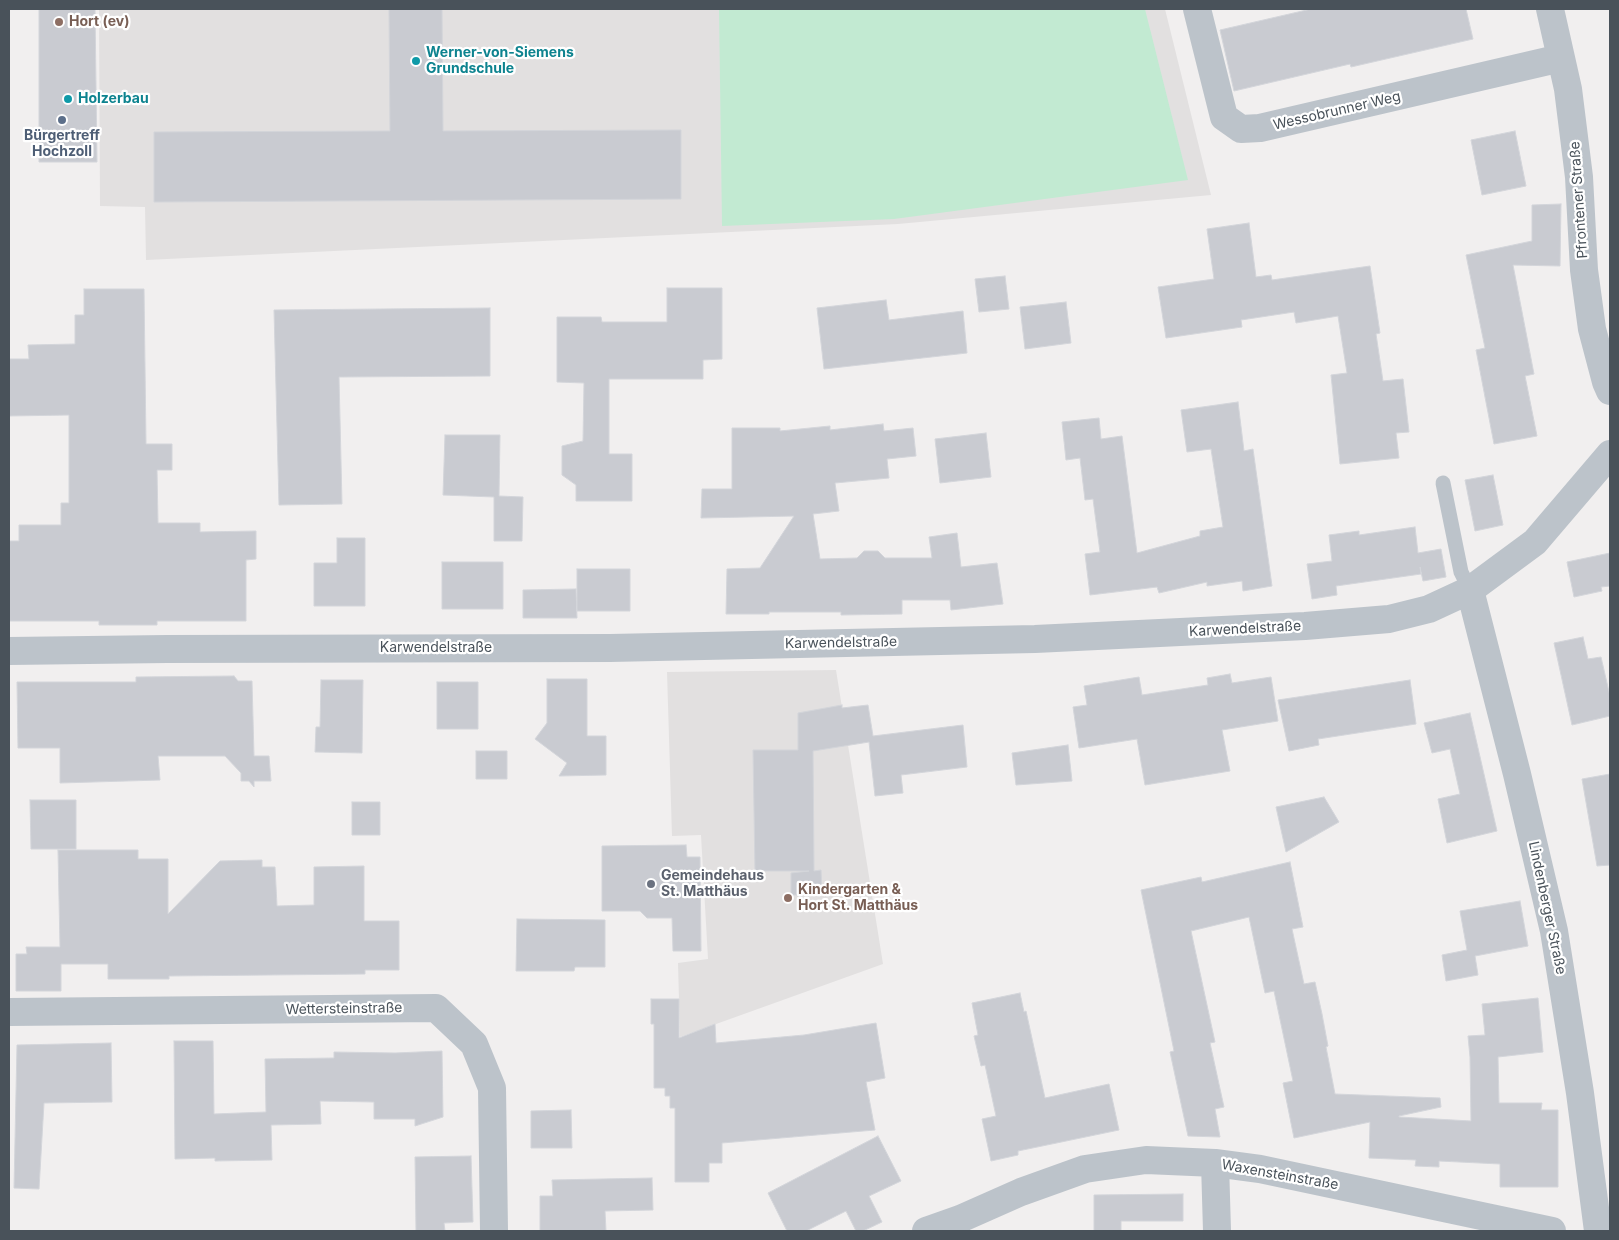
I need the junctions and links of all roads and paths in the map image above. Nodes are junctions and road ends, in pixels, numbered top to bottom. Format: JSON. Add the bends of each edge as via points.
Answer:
{"nodes":[{"id":1,"x":1197,"y":9,"type":"edge"},
{"id":2,"x":1550,"y":9,"type":"edge"},
{"id":3,"x":1561,"y":58,"type":"junction"},
{"id":4,"x":1610,"y":391,"type":"edge"},
{"id":5,"x":1610,"y":454,"type":"edge"},
{"id":6,"x":1443,"y":483,"type":"dead end"},
{"id":7,"x":1470,"y":590,"type":"junction"},
{"id":8,"x":9,"y":651,"type":"edge"},
{"id":9,"x":9,"y":1012,"type":"edge"},
{"id":10,"x":1216,"y":1163,"type":"junction"},
{"id":11,"x":960,"y":1225,"type":"edge"},
{"id":12,"x":494,"y":1231,"type":"edge"},
{"id":13,"x":926,"y":1231,"type":"edge"},
{"id":14,"x":1216,"y":1231,"type":"edge"},
{"id":15,"x":1552,"y":1231,"type":"edge"},
{"id":16,"x":1598,"y":1231,"type":"edge"}],
"edges":[{"from":1,"to":3,"type":"street","name":"Wessobrunner Weg","via":[[1224,117],[1241,129],[1260,128]]},
{"from":2,"to":3,"type":"street","name":"Pfrontener Straße"},
{"from":3,"to":4,"type":"street","name":"Pfrontener Straße","via":[[1579,177],[1584,270],[1591,319]]},
{"from":5,"to":7,"type":"street","name":"Karwendelstraße","via":[[1534,542]]},
{"from":6,"to":7,"type":"lane","via":[[1460,572]]},
{"from":7,"to":8,"type":"street","name":"Karwendelstraße","via":[[1429,609],[1389,619],[1034,639],[610,648]]},
{"from":7,"to":16,"type":"street","name":"Lindenberger Straße","via":[[1554,931]]},
{"from":9,"to":12,"type":"street","name":"Wettersteinstraße","via":[[436,1008],[474,1044],[492,1088]]},
{"from":10,"to":11,"type":"street","name":"Waxensteinstraße","via":[[1146,1160],[1085,1169],[1021,1192]]},
{"from":10,"to":14,"type":"street"},
{"from":10,"to":15,"type":"street","name":"Waxensteinstraße","via":[[1260,1169]]},
{"from":11,"to":13,"type":"street","name":"Waxensteinstraße"}]}
